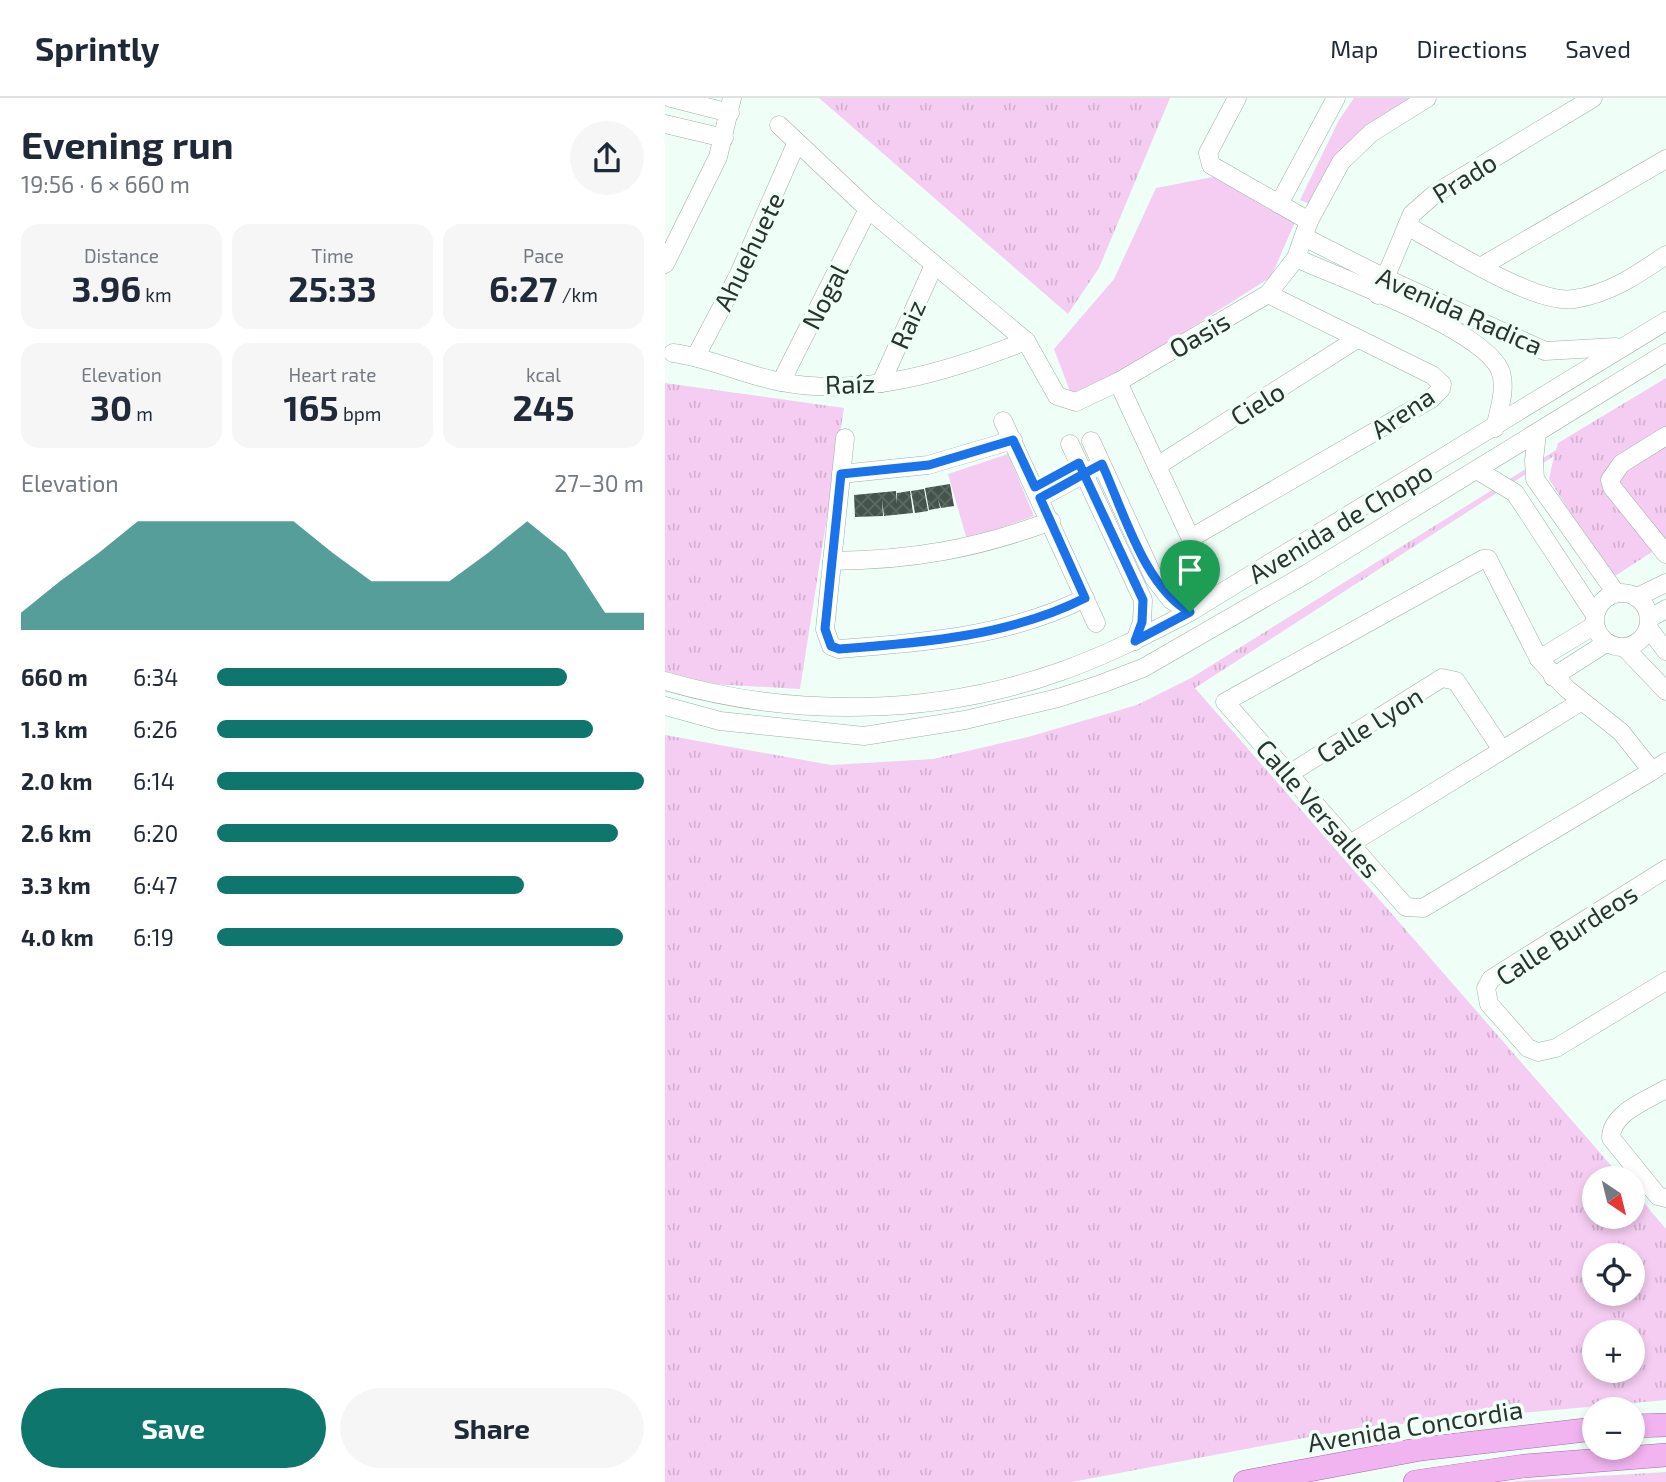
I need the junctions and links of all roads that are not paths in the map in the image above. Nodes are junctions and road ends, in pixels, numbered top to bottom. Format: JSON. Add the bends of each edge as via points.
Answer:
{"nodes":[{"id":1,"x":671,"y":98,"type":"edge"},
{"id":2,"x":1237,"y":98,"type":"edge"},
{"id":3,"x":1336,"y":98,"type":"edge"},
{"id":4,"x":1427,"y":98,"type":"edge"},
{"id":5,"x":1593,"y":98,"type":"edge"},
{"id":6,"x":731,"y":105,"type":"edge"},
{"id":7,"x":665,"y":124,"type":"edge"},
{"id":8,"x":779,"y":125,"type":"dead end"},
{"id":9,"x":724,"y":138,"type":"junction"},
{"id":10,"x":796,"y":144,"type":"junction"},
{"id":11,"x":1666,"y":159,"type":"edge"},
{"id":12,"x":1279,"y":204,"type":"junction"},
{"id":13,"x":868,"y":209,"type":"junction"},
{"id":14,"x":1408,"y":226,"type":"junction"},
{"id":15,"x":1307,"y":229,"type":"junction"},
{"id":16,"x":1666,"y":255,"type":"edge"},
{"id":17,"x":1296,"y":258,"type":"junction"},
{"id":18,"x":665,"y":264,"type":"edge"},
{"id":19,"x":934,"y":265,"type":"junction"},
{"id":20,"x":1482,"y":265,"type":"junction"},
{"id":21,"x":1385,"y":278,"type":"junction"},
{"id":22,"x":1268,"y":294,"type":"junction"},
{"id":23,"x":1378,"y":295,"type":"junction"},
{"id":24,"x":1666,"y":321,"type":"edge"},
{"id":25,"x":1357,"y":340,"type":"junction"},
{"id":26,"x":1026,"y":341,"type":"junction"},
{"id":27,"x":1623,"y":346,"type":"junction"},
{"id":28,"x":673,"y":353,"type":"dead end"},
{"id":29,"x":1666,"y":353,"type":"edge"},
{"id":30,"x":696,"y":356,"type":"junction"},
{"id":31,"x":781,"y":382,"type":"junction"},
{"id":32,"x":1118,"y":382,"type":"junction"},
{"id":33,"x":881,"y":383,"type":"junction"},
{"id":34,"x":1003,"y":421,"type":"dead end"},
{"id":35,"x":1495,"y":428,"type":"junction"},
{"id":36,"x":1537,"y":433,"type":"junction"},
{"id":37,"x":1666,"y":436,"type":"edge"},
{"id":38,"x":845,"y":438,"type":"dead end"},
{"id":39,"x":1013,"y":440,"type":"junction"},
{"id":40,"x":1070,"y":444,"type":"dead end"},
{"id":41,"x":1157,"y":466,"type":"junction"},
{"id":42,"x":1082,"y":468,"type":"junction"},
{"id":43,"x":1477,"y":470,"type":"junction"},
{"id":44,"x":841,"y":474,"type":"junction"},
{"id":45,"x":1535,"y":479,"type":"junction"},
{"id":46,"x":1038,"y":492,"type":"junction"},
{"id":47,"x":1515,"y":493,"type":"junction"},
{"id":48,"x":1051,"y":522,"type":"junction"},
{"id":49,"x":1191,"y":538,"type":"junction"},
{"id":50,"x":1294,"y":550,"type":"junction"},
{"id":51,"x":1666,"y":554,"type":"edge"},
{"id":52,"x":832,"y":561,"type":"junction"},
{"id":53,"x":1203,"y":565,"type":"dead end"},
{"id":54,"x":1308,"y":573,"type":"junction"},
{"id":55,"x":1666,"y":583,"type":"edge"},
{"id":56,"x":1616,"y":593,"type":"junction"},
{"id":57,"x":1637,"y":597,"type":"junction"},
{"id":58,"x":1085,"y":598,"type":"junction"},
{"id":59,"x":1190,"y":612,"type":"junction"},
{"id":60,"x":1655,"y":619,"type":"edge"},
{"id":61,"x":1595,"y":620,"type":"junction"},
{"id":62,"x":1096,"y":623,"type":"dead end"},
{"id":63,"x":1135,"y":641,"type":"junction"},
{"id":64,"x":1606,"y":643,"type":"junction"},
{"id":65,"x":1625,"y":648,"type":"junction"},
{"id":66,"x":1666,"y":650,"type":"edge"},
{"id":67,"x":1539,"y":659,"type":"junction"},
{"id":68,"x":1553,"y":677,"type":"junction"},
{"id":69,"x":665,"y":681,"type":"edge"},
{"id":70,"x":1666,"y":691,"type":"edge"},
{"id":71,"x":1582,"y":701,"type":"junction"},
{"id":72,"x":665,"y":706,"type":"edge"},
{"id":73,"x":1503,"y":750,"type":"junction"},
{"id":74,"x":1659,"y":766,"type":"edge"},
{"id":75,"x":1289,"y":774,"type":"junction"},
{"id":76,"x":1350,"y":844,"type":"junction"},
{"id":77,"x":1666,"y":869,"type":"edge"},
{"id":78,"x":1666,"y":981,"type":"edge"},
{"id":79,"x":1666,"y":1089,"type":"edge"},
{"id":80,"x":1666,"y":1198,"type":"edge"},
{"id":81,"x":1666,"y":1424,"type":"edge"},
{"id":82,"x":1645,"y":1425,"type":"edge"},
{"id":83,"x":1582,"y":1430,"type":"edge"},
{"id":84,"x":1666,"y":1455,"type":"edge"},
{"id":85,"x":1245,"y":1482,"type":"edge"},
{"id":86,"x":1415,"y":1482,"type":"edge"}],
"edges":[{"from":1,"to":6,"type":"street"},
{"from":2,"to":12,"type":"street","name":"Avenida Radica","via":[[1208,159],[1220,173]]},
{"from":3,"to":12,"type":"street"},
{"from":4,"to":15,"type":"street","name":"Oasis","via":[[1355,145],[1330,180]]},
{"from":5,"to":14,"type":"street","name":"Prado","via":[[1436,193],[1416,209]]},
{"from":6,"to":9,"type":"street"},
{"from":7,"to":9,"type":"street"},
{"from":8,"to":10,"type":"street"},
{"from":9,"to":18,"type":"street","via":[[706,186]]},
{"from":10,"to":13,"type":"street"},
{"from":10,"to":30,"type":"street","name":"Ahuehuete","via":[[739,276]]},
{"from":11,"to":20,"type":"street"},
{"from":12,"to":15,"type":"street","name":"Avenida Radica"},
{"from":13,"to":19,"type":"street"},
{"from":13,"to":31,"type":"street","name":"Nogal"},
{"from":14,"to":20,"type":"street"},
{"from":14,"to":21,"type":"street","name":"Prado"},
{"from":15,"to":17,"type":"street","name":"Oasis"},
{"from":15,"to":21,"type":"street","name":"Avenida Radica"},
{"from":16,"to":20,"type":"street","via":[[1611,290],[1571,300],[1532,292]]},
{"from":17,"to":22,"type":"street","name":"Oasis"},
{"from":17,"to":23,"type":"street","name":"Avenida Radica"},
{"from":19,"to":26,"type":"street"},
{"from":19,"to":33,"type":"street","name":"Raiz"},
{"from":21,"to":23,"type":"street","name":"Prado"},
{"from":21,"to":27,"type":"street","name":"Avenida Radica","via":[[1545,351]]},
{"from":22,"to":25,"type":"street","name":"Arena"},
{"from":22,"to":32,"type":"street","name":"Oasis"},
{"from":23,"to":35,"type":"street","name":"Avenida Radica","via":[[1469,338],[1491,355],[1503,384]]},
{"from":24,"to":27,"type":"street","name":"Avenida de Chopo"},
{"from":25,"to":41,"type":"street","name":"Cielo"},
{"from":25,"to":49,"type":"street","name":"Arena","via":[[1432,375],[1442,384],[1441,389]]},
{"from":26,"to":32,"type":"street","name":"Oasis","via":[[1056,396],[1069,402],[1084,401]]},
{"from":26,"to":33,"type":"street","name":"Raíz","via":[[939,372]]},
{"from":27,"to":35,"type":"street","name":"Avenida de Chopo"},
{"from":28,"to":30,"type":"street","name":"Raíz"},
{"from":29,"to":36,"type":"street","name":"Avenida de Chopo"},
{"from":30,"to":31,"type":"street","name":"Raíz"},
{"from":31,"to":33,"type":"street","name":"Raíz"},
{"from":32,"to":41,"type":"street"},
{"from":34,"to":39,"type":"street"},
{"from":35,"to":50,"type":"street","name":"Avenida de Chopo"},
{"from":36,"to":43,"type":"street","name":"Avenida de Chopo"},
{"from":36,"to":45,"type":"street"},
{"from":37,"to":51,"type":"street","via":[[1621,464],[1610,480]]},
{"from":38,"to":44,"type":"street"},
{"from":39,"to":44,"type":"street","via":[[929,465]]},
{"from":39,"to":46,"type":"street"},
{"from":40,"to":42,"type":"street"},
{"from":41,"to":49,"type":"street"},
{"from":42,"to":46,"type":"street"},
{"from":42,"to":59,"type":"street","via":[[1096,453],[1154,578],[1171,600]]},
{"from":42,"to":63,"type":"street","via":[[1143,600]]},
{"from":43,"to":47,"type":"street"},
{"from":43,"to":54,"type":"street","name":"Avenida de Chopo"},
{"from":44,"to":52,"type":"street"},
{"from":45,"to":47,"type":"street"},
{"from":45,"to":56,"type":"street"},
{"from":46,"to":48,"type":"street"},
{"from":47,"to":61,"type":"street"},
{"from":48,"to":52,"type":"street","via":[[944,554]]},
{"from":48,"to":58,"type":"street"},
{"from":49,"to":53,"type":"street"},
{"from":50,"to":54,"type":"street"},
{"from":50,"to":59,"type":"street","name":"Avenida de Chopo"},
{"from":52,"to":58,"type":"street","via":[[825,629],[828,642],[839,649],[971,634],[1039,617]]},
{"from":54,"to":72,"type":"street","name":"Avenida de Chopo","via":[[1143,668],[1058,698],[965,720],[864,736],[720,721]]},
{"from":55,"to":57,"type":"street"},
{"from":56,"to":57,"type":"street"},
{"from":56,"to":61,"type":"street","via":[[1599,605]]},
{"from":57,"to":60,"type":"street"},
{"from":58,"to":62,"type":"street"},
{"from":59,"to":63,"type":"street","name":"Avenida de Chopo"},
{"from":60,"to":65,"type":"street","via":[[1644,638]]},
{"from":60,"to":66,"type":"street"},
{"from":61,"to":64,"type":"street"},
{"from":61,"to":67,"type":"street"},
{"from":63,"to":69,"type":"street","name":"Avenida de Chopo","via":[[1058,672],[981,693],[911,704],[806,706]]},
{"from":64,"to":65,"type":"street"},
{"from":64,"to":68,"type":"street"},
{"from":65,"to":70,"type":"street"},
{"from":67,"to":68,"type":"street"},
{"from":67,"to":75,"type":"street","name":"Calle Versalles","via":[[1487,559],[1477,561],[1225,702]]},
{"from":68,"to":71,"type":"street"},
{"from":71,"to":73,"type":"street"},
{"from":71,"to":74,"type":"street"},
{"from":73,"to":75,"type":"street","name":"Calle Lyon","via":[[1450,677]]},
{"from":73,"to":76,"type":"street"},
{"from":74,"to":76,"type":"street","name":"Calle Versalles","via":[[1423,908],[1406,907]]},
{"from":75,"to":76,"type":"street","name":"Calle Versalles"},
{"from":77,"to":78,"type":"street","name":"Calle Burdeos","via":[[1491,979],[1486,988],[1489,1004],[1528,1048],[1538,1052],[1556,1048]]},
{"from":79,"to":80,"type":"street","via":[[1611,1128],[1617,1149],[1658,1196]]},
{"from":81,"to":82,"type":"main road"},
{"from":83,"to":85,"type":"main road","name":"Avenida Concordia","via":[[1420,1449]]},
{"from":84,"to":86,"type":"main road","via":[[1524,1466]]}]}
